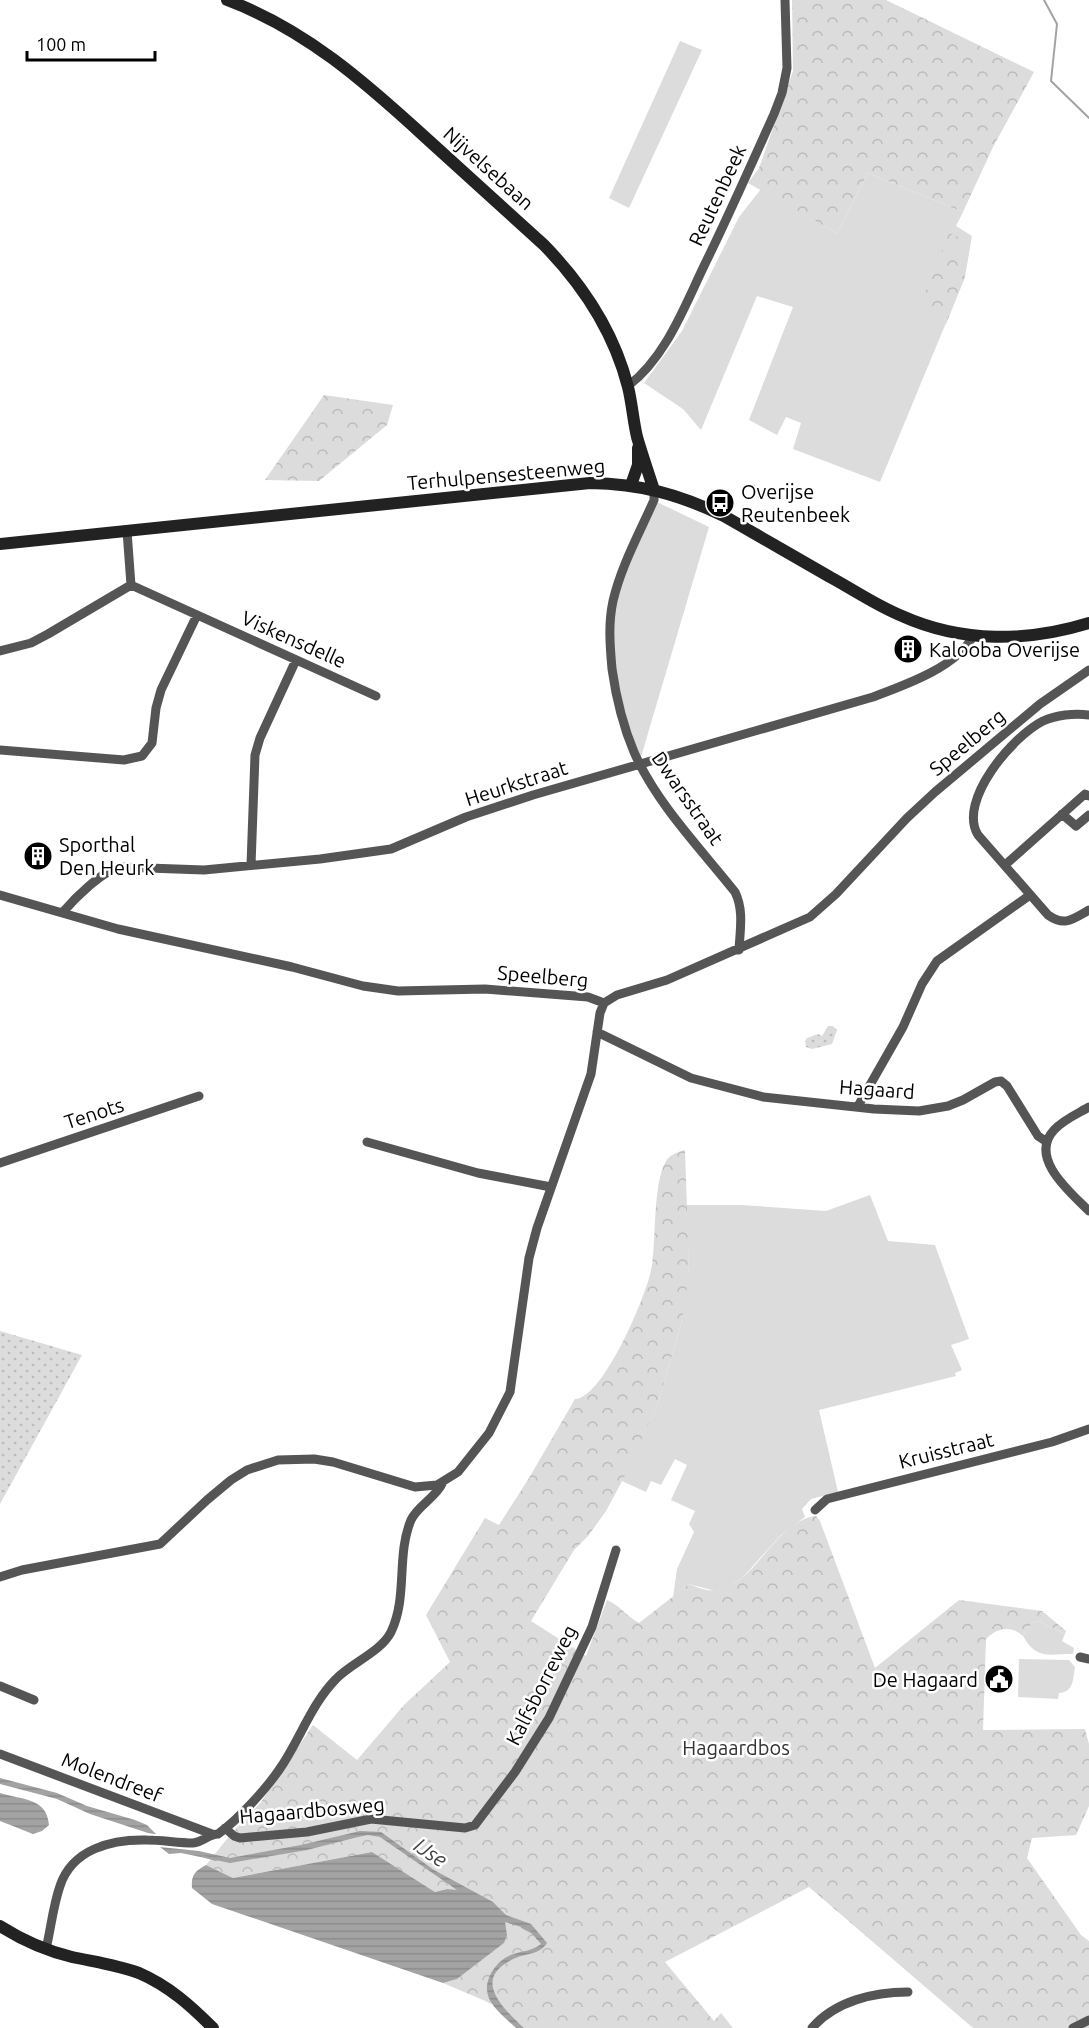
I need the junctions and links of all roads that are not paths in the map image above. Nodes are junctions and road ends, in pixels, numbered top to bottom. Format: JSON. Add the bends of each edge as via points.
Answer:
{"nodes":[{"id":1,"x":227,"y":0,"type":"edge"},
{"id":2,"x":785,"y":0,"type":"edge"},
{"id":3,"x":628,"y":386,"type":"junction"},
{"id":4,"x":638,"y":438,"type":"junction"},
{"id":5,"x":632,"y":485,"type":"junction"},
{"id":6,"x":654,"y":489,"type":"junction"},
{"id":7,"x":127,"y":531,"type":"junction"},
{"id":8,"x":0,"y":544,"type":"edge"},
{"id":9,"x":131,"y":585,"type":"junction"},
{"id":10,"x":197,"y":615,"type":"junction"},
{"id":11,"x":1089,"y":623,"type":"edge"},
{"id":12,"x":973,"y":636,"type":"junction"},
{"id":13,"x":0,"y":651,"type":"edge"},
{"id":14,"x":296,"y":660,"type":"junction"},
{"id":15,"x":1089,"y":670,"type":"edge"},
{"id":16,"x":376,"y":696,"type":"dead end"},
{"id":17,"x":1089,"y":716,"type":"edge"},
{"id":18,"x":1009,"y":730,"type":"junction"},
{"id":19,"x":998,"y":739,"type":"junction"},
{"id":20,"x":1017,"y":740,"type":"junction"},
{"id":21,"x":1007,"y":749,"type":"junction"},
{"id":22,"x":0,"y":750,"type":"edge"},
{"id":23,"x":640,"y":765,"type":"junction"},
{"id":24,"x":1089,"y":796,"type":"edge"},
{"id":25,"x":1062,"y":814,"type":"junction"},
{"id":26,"x":1089,"y":815,"type":"edge"},
{"id":27,"x":251,"y":865,"type":"junction"},
{"id":28,"x":1005,"y":866,"type":"junction"},
{"id":29,"x":0,"y":895,"type":"edge"},
{"id":30,"x":1030,"y":895,"type":"junction"},
{"id":31,"x":1089,"y":910,"type":"edge"},
{"id":32,"x":63,"y":912,"type":"junction"},
{"id":33,"x":739,"y":950,"type":"junction"},
{"id":34,"x":604,"y":1004,"type":"junction"},
{"id":35,"x":597,"y":1032,"type":"junction"},
{"id":36,"x":199,"y":1096,"type":"dead end"},
{"id":37,"x":858,"y":1107,"type":"junction"},
{"id":38,"x":1089,"y":1107,"type":"edge"},
{"id":39,"x":367,"y":1142,"type":"dead end"},
{"id":40,"x":1047,"y":1142,"type":"junction"},
{"id":41,"x":0,"y":1163,"type":"edge"},
{"id":42,"x":551,"y":1187,"type":"junction"},
{"id":43,"x":1089,"y":1211,"type":"edge"},
{"id":44,"x":1089,"y":1429,"type":"edge"},
{"id":45,"x":443,"y":1482,"type":"junction"},
{"id":46,"x":815,"y":1510,"type":"dead end"},
{"id":47,"x":616,"y":1550,"type":"dead end"},
{"id":48,"x":0,"y":1577,"type":"edge"},
{"id":49,"x":0,"y":1686,"type":"edge"},
{"id":50,"x":34,"y":1701,"type":"dead end"},
{"id":51,"x":0,"y":1754,"type":"edge"},
{"id":52,"x":475,"y":1825,"type":"joint"},
{"id":53,"x":225,"y":1828,"type":"junction"},
{"id":54,"x":212,"y":1834,"type":"junction"},
{"id":55,"x":0,"y":1926,"type":"edge"},
{"id":56,"x":46,"y":1949,"type":"junction"},
{"id":57,"x":908,"y":1992,"type":"dead end"},
{"id":58,"x":1089,"y":2020,"type":"edge"},
{"id":59,"x":213,"y":2028,"type":"edge"},
{"id":60,"x":812,"y":2028,"type":"edge"},
{"id":61,"x":1073,"y":2028,"type":"edge"}],
"edges":[{"from":1,"to":3,"type":"main road","name":"Nijvelsebaan","via":[[302,37],[353,73],[544,245],[583,289],[603,322]]},
{"from":2,"to":3,"type":"street","name":"Reutenbeek","via":[[787,68],[774,114],[676,324],[646,369]]},
{"from":3,"to":4,"type":"main road","name":"Nijvelsebaan"},
{"from":4,"to":5,"type":"main road","name":"Nijvelsebaan","via":[[638,465]]},
{"from":4,"to":6,"type":"main road","name":"Nijvelsebaan"},
{"from":5,"to":6,"type":"main road","name":"Terhulpensesteenweg"},
{"from":5,"to":7,"type":"main road","name":"Terhulpensesteenweg","via":[[590,483]]},
{"from":6,"to":12,"type":"main road","name":"Terhulpensesteenweg","via":[[724,516],[902,616]]},
{"from":6,"to":23,"type":"street","name":"Dwarsstraat","via":[[654,500],[621,573],[610,624],[615,686]]},
{"from":7,"to":8,"type":"main road","name":"Terhulpensesteenweg"},
{"from":7,"to":9,"type":"street"},
{"from":9,"to":10,"type":"street","name":"Viskensdelle"},
{"from":9,"to":13,"type":"street","via":[[31,643]]},
{"from":10,"to":14,"type":"street","name":"Viskensdelle"},
{"from":10,"to":22,"type":"street","via":[[161,690],[152,743],[142,756],[124,760]]},
{"from":11,"to":12,"type":"main road","name":"Terhulpensesteenweg","via":[[1038,635]]},
{"from":12,"to":23,"type":"street","name":"Heurkstraat","via":[[955,657],[883,693]]},
{"from":14,"to":16,"type":"street","name":"Viskensdelle"},
{"from":14,"to":27,"type":"street","via":[[255,755]]},
{"from":15,"to":18,"type":"street","name":"Speelberg"},
{"from":17,"to":20,"type":"street","via":[[1053,717]]},
{"from":18,"to":19,"type":"street","name":"Speelberg"},
{"from":18,"to":20,"type":"street"},
{"from":19,"to":21,"type":"street"},
{"from":19,"to":33,"type":"street","name":"Speelberg","via":[[907,818],[824,907]]},
{"from":20,"to":21,"type":"street"},
{"from":21,"to":28,"type":"street","via":[[974,806],[972,818],[978,835]]},
{"from":23,"to":27,"type":"street","name":"Heurkstraat","via":[[466,817],[392,849]]},
{"from":23,"to":33,"type":"street","name":"Dwarsstraat","via":[[663,801],[735,892],[741,908]]},
{"from":24,"to":25,"type":"street","via":[[1085,794]]},
{"from":25,"to":26,"type":"street","via":[[1076,826]]},
{"from":25,"to":28,"type":"street"},
{"from":27,"to":32,"type":"street","name":"Heurkstraat","via":[[190,871],[116,868]]},
{"from":28,"to":30,"type":"street"},
{"from":29,"to":32,"type":"street","name":"Speelberg"},
{"from":30,"to":31,"type":"street","via":[[1056,921],[1072,920]]},
{"from":30,"to":37,"type":"street","via":[[937,961]]},
{"from":32,"to":34,"type":"street","name":"Speelberg","via":[[118,929],[363,986],[398,991],[485,989],[588,997]]},
{"from":33,"to":34,"type":"street","name":"Speelberg","via":[[667,980],[617,995]]},
{"from":34,"to":35,"type":"street"},
{"from":35,"to":37,"type":"street","name":"Hagaard","via":[[713,1085],[763,1097]]},
{"from":35,"to":42,"type":"street","via":[[591,1074]]},
{"from":36,"to":41,"type":"street","name":"Tenots"},
{"from":37,"to":40,"type":"street","name":"Hagaard","via":[[933,1109],[963,1100],[1001,1081],[1038,1136]]},
{"from":38,"to":40,"type":"street","via":[[1060,1124]]},
{"from":39,"to":42,"type":"street","via":[[478,1173]]},
{"from":40,"to":43,"type":"street","via":[[1050,1167]]},
{"from":42,"to":45,"type":"street","via":[[529,1258],[510,1392],[498,1419],[474,1454]]},
{"from":44,"to":46,"type":"street","name":"Kruisstraat","via":[[1052,1442],[827,1499]]},
{"from":45,"to":48,"type":"street","via":[[415,1487],[323,1460],[278,1460],[231,1480],[160,1544]]},
{"from":45,"to":53,"type":"street","via":[[412,1519],[405,1543],[399,1614],[390,1635],[327,1689],[272,1779]]},
{"from":47,"to":52,"type":"street","name":"Kalfsborreweg","via":[[592,1627],[549,1718]]},
{"from":49,"to":50,"type":"street"},
{"from":51,"to":54,"type":"street","name":"Molendreef"},
{"from":52,"to":53,"type":"street","name":"Hagaardbosweg","via":[[465,1828],[371,1819],[307,1832],[240,1838]]},
{"from":53,"to":54,"type":"street"},
{"from":54,"to":56,"type":"street","via":[[196,1842],[117,1842],[78,1857],[60,1885]]},
{"from":55,"to":56,"type":"main road"},
{"from":56,"to":59,"type":"main road","via":[[139,1973],[178,1995]]},
{"from":57,"to":60,"type":"street","via":[[864,1997],[834,2011]]},
{"from":58,"to":61,"type":"street"}]}
